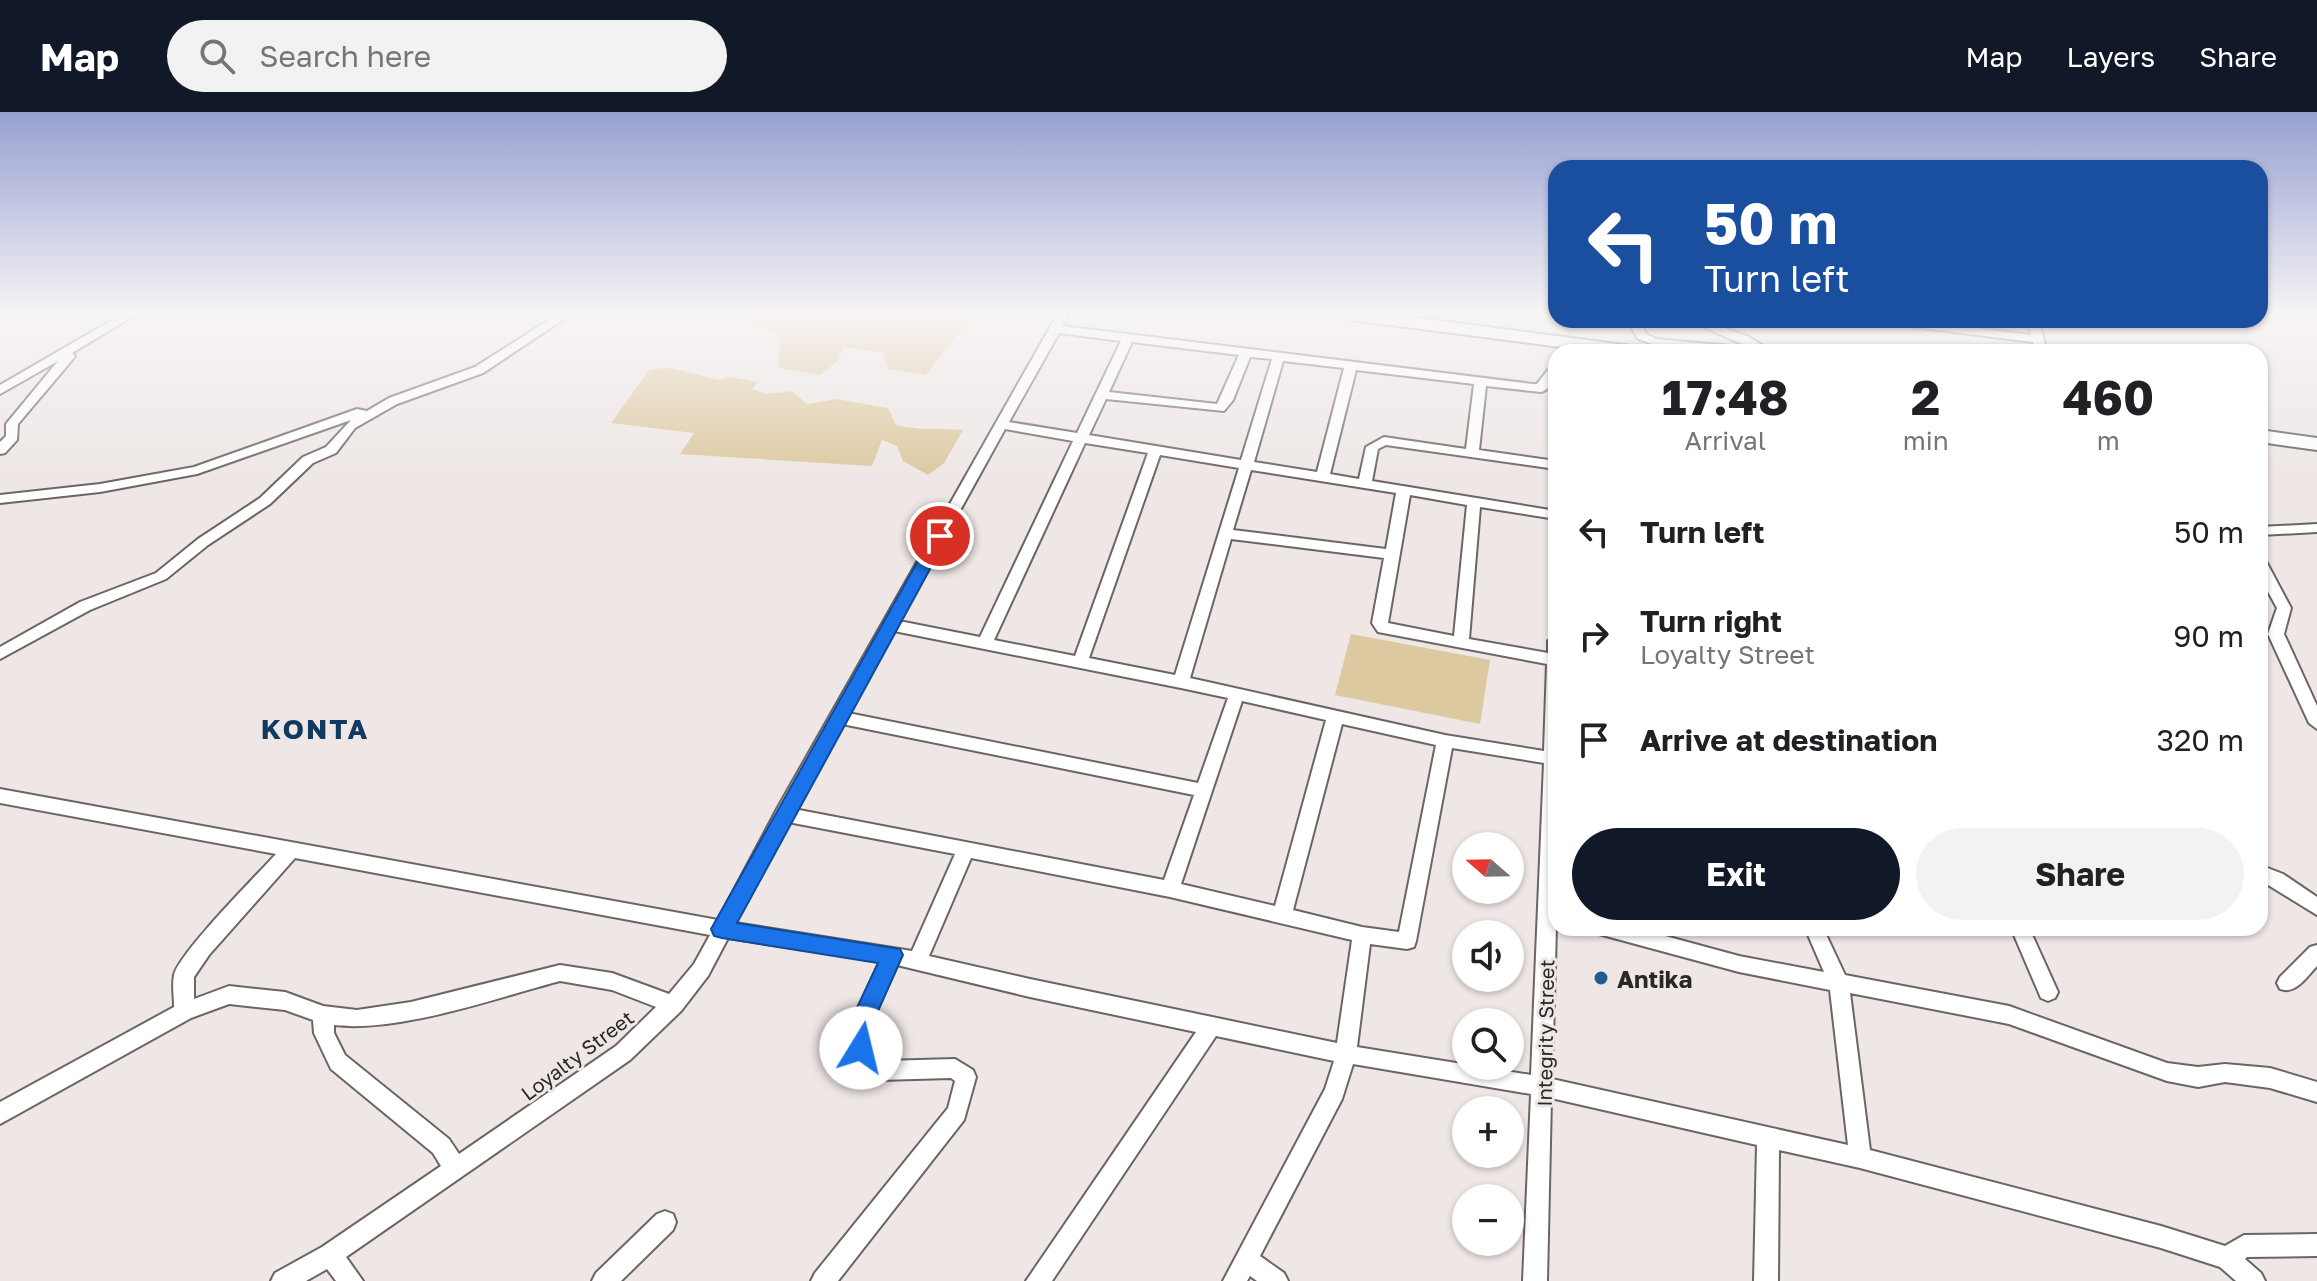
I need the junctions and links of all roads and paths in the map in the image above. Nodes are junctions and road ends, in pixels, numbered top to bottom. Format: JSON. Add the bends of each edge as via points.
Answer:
{"nodes":[{"id":1,"x":38,"y":370,"type":"edge"},
{"id":2,"x":58,"y":370,"type":"edge"},
{"id":3,"x":480,"y":370,"type":"edge"},
{"id":4,"x":1032,"y":370,"type":"edge"},
{"id":5,"x":1114,"y":370,"type":"edge"},
{"id":6,"x":1239,"y":370,"type":"edge"},
{"id":7,"x":1275,"y":370,"type":"edge"},
{"id":8,"x":1350,"y":370,"type":"edge"},
{"id":9,"x":1384,"y":370,"type":"edge"},
{"id":10,"x":1548,"y":378,"type":"edge"},
{"id":11,"x":1480,"y":383,"type":"junction"},
{"id":12,"x":0,"y":390,"type":"edge"},
{"id":13,"x":1103,"y":395,"type":"junction"},
{"id":14,"x":393,"y":401,"type":"junction"},
{"id":15,"x":1001,"y":425,"type":"junction"},
{"id":16,"x":1083,"y":437,"type":"junction"},
{"id":17,"x":2268,"y":437,"type":"edge"},
{"id":18,"x":2317,"y":444,"type":"edge"},
{"id":19,"x":1156,"y":449,"type":"junction"},
{"id":20,"x":0,"y":450,"type":"edge"},
{"id":21,"x":1472,"y":453,"type":"junction"},
{"id":22,"x":1246,"y":464,"type":"junction"},
{"id":23,"x":1548,"y":464,"type":"edge"},
{"id":24,"x":1323,"y":476,"type":"junction"},
{"id":25,"x":1365,"y":483,"type":"junction"},
{"id":26,"x":1404,"y":489,"type":"junction"},
{"id":27,"x":0,"y":499,"type":"edge"},
{"id":28,"x":1474,"y":501,"type":"junction"},
{"id":29,"x":1548,"y":514,"type":"edge"},
{"id":30,"x":2317,"y":528,"type":"edge"},
{"id":31,"x":2268,"y":531,"type":"edge"},
{"id":32,"x":1226,"y":534,"type":"junction"},
{"id":33,"x":1392,"y":554,"type":"junction"},
{"id":34,"x":2268,"y":578,"type":"edge"},
{"id":35,"x":891,"y":625,"type":"junction"},
{"id":36,"x":1461,"y":643,"type":"junction"},
{"id":37,"x":984,"y":644,"type":"junction"},
{"id":38,"x":0,"y":654,"type":"edge"},
{"id":39,"x":1548,"y":659,"type":"edge"},
{"id":40,"x":1080,"y":662,"type":"junction"},
{"id":41,"x":1181,"y":682,"type":"junction"},
{"id":42,"x":1237,"y":694,"type":"junction"},
{"id":43,"x":1336,"y":715,"type":"junction"},
{"id":44,"x":838,"y":717,"type":"junction"},
{"id":45,"x":2317,"y":723,"type":"edge"},
{"id":46,"x":1445,"y":741,"type":"junction"},
{"id":47,"x":1548,"y":758,"type":"edge"},
{"id":48,"x":1202,"y":790,"type":"junction"},
{"id":49,"x":2,"y":798,"type":"edge"},
{"id":50,"x":783,"y":814,"type":"junction"},
{"id":51,"x":966,"y":849,"type":"junction"},
{"id":52,"x":291,"y":850,"type":"junction"},
{"id":53,"x":2268,"y":875,"type":"edge"},
{"id":54,"x":1170,"y":889,"type":"junction"},
{"id":55,"x":2317,"y":907,"type":"edge"},
{"id":56,"x":1282,"y":915,"type":"junction"},
{"id":57,"x":722,"y":929,"type":"junction"},
{"id":58,"x":1362,"y":935,"type":"junction"},
{"id":59,"x":1551,"y":936,"type":"edge"},
{"id":60,"x":1636,"y":936,"type":"edge"},
{"id":61,"x":1818,"y":936,"type":"edge"},
{"id":62,"x":2024,"y":936,"type":"edge"},
{"id":63,"x":2317,"y":953,"type":"edge"},
{"id":64,"x":892,"y":955,"type":"junction"},
{"id":65,"x":917,"y":961,"type":"junction"},
{"id":66,"x":2287,"y":983,"type":"dead end"},
{"id":67,"x":1839,"y":984,"type":"junction"},
{"id":68,"x":2048,"y":992,"type":"dead end"},
{"id":69,"x":674,"y":1005,"type":"junction"},
{"id":70,"x":184,"y":1012,"type":"junction"},
{"id":71,"x":323,"y":1015,"type":"junction"},
{"id":72,"x":1211,"y":1026,"type":"junction"},
{"id":73,"x":1346,"y":1054,"type":"junction"},
{"id":74,"x":1544,"y":1087,"type":"junction"},
{"id":75,"x":2317,"y":1092,"type":"edge"},
{"id":76,"x":0,"y":1114,"type":"edge"},
{"id":77,"x":1768,"y":1137,"type":"junction"},
{"id":78,"x":1860,"y":1158,"type":"junction"},
{"id":79,"x":456,"y":1169,"type":"junction"},
{"id":80,"x":665,"y":1222,"type":"dead end"},
{"id":81,"x":2317,"y":1245,"type":"edge"},
{"id":82,"x":330,"y":1255,"type":"junction"},
{"id":83,"x":2227,"y":1258,"type":"junction"},
{"id":84,"x":1241,"y":1271,"type":"edge"},
{"id":85,"x":1041,"y":1280,"type":"edge"},
{"id":86,"x":283,"y":1281,"type":"edge"},
{"id":87,"x":351,"y":1281,"type":"edge"},
{"id":88,"x":604,"y":1281,"type":"edge"},
{"id":89,"x":823,"y":1281,"type":"edge"},
{"id":90,"x":1276,"y":1281,"type":"edge"},
{"id":91,"x":1535,"y":1281,"type":"edge"},
{"id":92,"x":1766,"y":1281,"type":"edge"},
{"id":93,"x":2253,"y":1281,"type":"edge"}],
"edges":[{"from":1,"to":12,"type":"street"},
{"from":2,"to":20,"type":"street","via":[[12,424],[12,437]]},
{"from":3,"to":14,"type":"street"},
{"from":4,"to":15,"type":"street","name":"Loyalty Street"},
{"from":5,"to":13,"type":"street"},
{"from":6,"to":13,"type":"street","via":[[1220,408]]},
{"from":7,"to":22,"type":"street"},
{"from":8,"to":24,"type":"street"},
{"from":9,"to":11,"type":"street"},
{"from":10,"to":11,"type":"street","via":[[1541,388]]},
{"from":11,"to":21,"type":"street"},
{"from":13,"to":16,"type":"street"},
{"from":14,"to":27,"type":"street","via":[[197,470]]},
{"from":14,"to":38,"type":"street","via":[[351,425],[331,450],[308,460],[265,501],[161,576],[85,606]]},
{"from":15,"to":16,"type":"street"},
{"from":15,"to":35,"type":"street","name":"Loyalty Street"},
{"from":16,"to":19,"type":"street"},
{"from":16,"to":37,"type":"street"},
{"from":17,"to":18,"type":"highway"},
{"from":19,"to":22,"type":"street"},
{"from":19,"to":40,"type":"street"},
{"from":21,"to":23,"type":"street"},
{"from":21,"to":25,"type":"street","via":[[1384,441],[1372,447]]},
{"from":22,"to":24,"type":"street"},
{"from":22,"to":32,"type":"street"},
{"from":24,"to":25,"type":"street"},
{"from":25,"to":26,"type":"street"},
{"from":26,"to":28,"type":"street"},
{"from":26,"to":33,"type":"street"},
{"from":28,"to":29,"type":"street"},
{"from":28,"to":36,"type":"street"},
{"from":30,"to":31,"type":"street"},
{"from":32,"to":33,"type":"street"},
{"from":32,"to":41,"type":"street"},
{"from":33,"to":36,"type":"street","via":[[1383,628]]},
{"from":34,"to":45,"type":"street","via":[[2284,608],[2276,634]]},
{"from":35,"to":37,"type":"street"},
{"from":35,"to":44,"type":"street","name":"Loyalty Street"},
{"from":36,"to":39,"type":"street"},
{"from":37,"to":40,"type":"street"},
{"from":40,"to":41,"type":"street"},
{"from":41,"to":42,"type":"street"},
{"from":42,"to":43,"type":"street"},
{"from":42,"to":48,"type":"street"},
{"from":43,"to":46,"type":"street"},
{"from":43,"to":56,"type":"street"},
{"from":44,"to":48,"type":"street"},
{"from":44,"to":50,"type":"street","name":"Loyalty Street"},
{"from":46,"to":47,"type":"street"},
{"from":46,"to":58,"type":"street","via":[[1407,941]]},
{"from":48,"to":54,"type":"street"},
{"from":49,"to":52,"type":"street"},
{"from":50,"to":51,"type":"street"},
{"from":50,"to":57,"type":"street","name":"Loyalty Street"},
{"from":51,"to":54,"type":"street"},
{"from":51,"to":65,"type":"street"},
{"from":52,"to":57,"type":"street"},
{"from":52,"to":70,"type":"street","via":[[184,975]]},
{"from":53,"to":55,"type":"street"},
{"from":54,"to":56,"type":"street"},
{"from":56,"to":58,"type":"street"},
{"from":57,"to":64,"type":"street"},
{"from":57,"to":69,"type":"street","name":"Loyalty Street","via":[[701,970]]},
{"from":58,"to":73,"type":"street"},
{"from":59,"to":74,"type":"street","name":"Integrity Street"},
{"from":60,"to":67,"type":"street"},
{"from":61,"to":67,"type":"street"},
{"from":62,"to":68,"type":"street"},
{"from":63,"to":66,"type":"street"},
{"from":64,"to":65,"type":"street"},
{"from":64,"to":89,"type":"street","via":[[858,1031],[868,1064],[879,1071],[955,1068],[966,1077],[957,1113]]},
{"from":65,"to":72,"type":"street"},
{"from":67,"to":75,"type":"street","via":[[2009,1015],[2167,1072],[2270,1078]]},
{"from":67,"to":78,"type":"street"},
{"from":69,"to":71,"type":"street","via":[[612,982],[560,973],[411,1011],[357,1019]]},
{"from":69,"to":79,"type":"street","name":"Loyalty Street","via":[[623,1053]]},
{"from":70,"to":71,"type":"street","via":[[229,995],[248,995]]},
{"from":70,"to":76,"type":"street"},
{"from":71,"to":79,"type":"street","via":[[324,1033],[338,1062],[441,1146]]},
{"from":72,"to":73,"type":"street"},
{"from":72,"to":85,"type":"street"},
{"from":73,"to":74,"type":"street"},
{"from":73,"to":84,"type":"street","via":[[1335,1092]]},
{"from":74,"to":77,"type":"street"},
{"from":74,"to":91,"type":"street","name":"Integrity Street"},
{"from":77,"to":78,"type":"street"},
{"from":77,"to":92,"type":"street"},
{"from":78,"to":83,"type":"street"},
{"from":79,"to":82,"type":"street","name":"Loyalty Street"},
{"from":80,"to":88,"type":"street"},
{"from":81,"to":83,"type":"street","via":[[2244,1246]]},
{"from":82,"to":86,"type":"street","name":"Loyalty Street"},
{"from":82,"to":87,"type":"street"},
{"from":83,"to":93,"type":"street"},
{"from":84,"to":90,"type":"street"}]}
